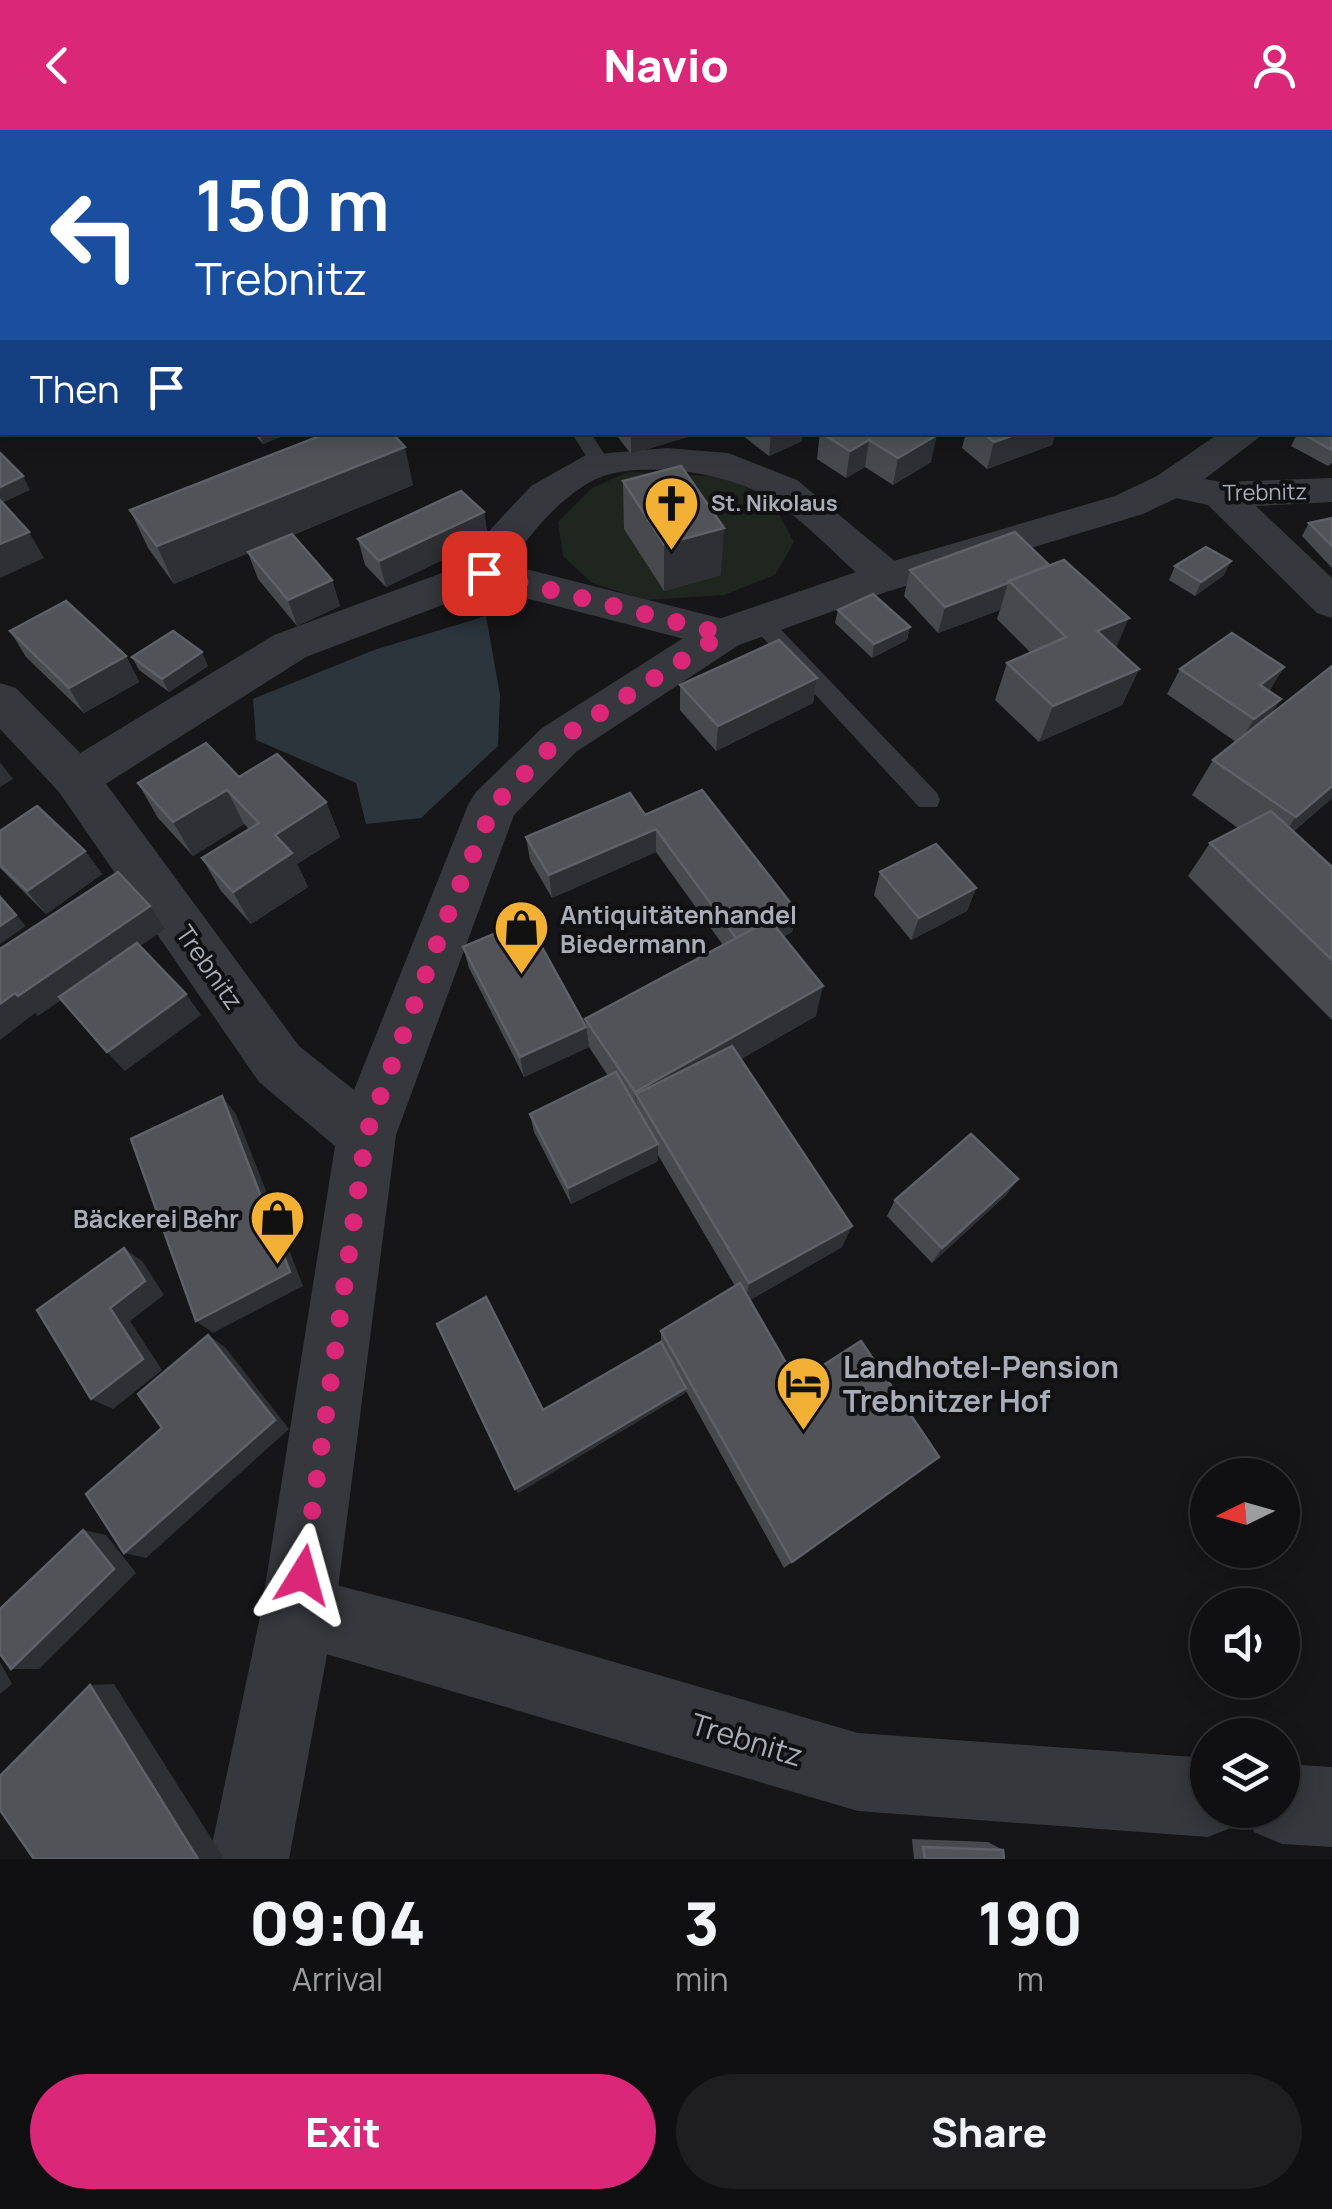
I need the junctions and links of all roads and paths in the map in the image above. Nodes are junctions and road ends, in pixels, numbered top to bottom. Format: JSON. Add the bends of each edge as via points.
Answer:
{"nodes":[{"id":1,"x":1243,"y":435,"type":"edge"},
{"id":2,"x":590,"y":448,"type":"edge"},
{"id":3,"x":1172,"y":485,"type":"junction"},
{"id":4,"x":1332,"y":490,"type":"edge"},
{"id":5,"x":1221,"y":496,"type":"junction"},
{"id":6,"x":484,"y":573,"type":"junction"},
{"id":7,"x":887,"y":577,"type":"junction"},
{"id":8,"x":1332,"y":603,"type":"edge"},
{"id":9,"x":742,"y":628,"type":"junction"},
{"id":10,"x":0,"y":700,"type":"edge"},
{"id":11,"x":76,"y":778,"type":"junction"},
{"id":12,"x":928,"y":800,"type":"dead end"},
{"id":13,"x":366,"y":1135,"type":"junction"},
{"id":14,"x":298,"y":1612,"type":"junction"},
{"id":15,"x":1190,"y":1797,"type":"edge"},
{"id":16,"x":1300,"y":1805,"type":"edge"},
{"id":17,"x":1332,"y":1808,"type":"edge"},
{"id":18,"x":249,"y":1859,"type":"edge"}],
"edges":[{"from":1,"to":3,"type":"street","name":"Trebnitz"},
{"from":2,"to":6,"type":"street","via":[[506,538]]},
{"from":2,"to":7,"type":"street","via":[[728,466],[783,488]]},
{"from":3,"to":5,"type":"street","name":"Trebnitz"},
{"from":3,"to":7,"type":"street","via":[[1129,505]]},
{"from":4,"to":5,"type":"street","name":"Trebnitz"},
{"from":5,"to":8,"type":"street"},
{"from":6,"to":9,"type":"street"},
{"from":6,"to":11,"type":"street","via":[[290,646]]},
{"from":7,"to":9,"type":"street"},
{"from":9,"to":12,"type":"lane"},
{"from":9,"to":13,"type":"street","via":[[558,740],[494,805]]},
{"from":10,"to":11,"type":"street","name":"Trebnitz"},
{"from":11,"to":13,"type":"street","name":"Trebnitz","via":[[278,1064]]},
{"from":13,"to":14,"type":"street"},
{"from":14,"to":15,"type":"street","name":"Trebnitz","via":[[858,1772]]},
{"from":14,"to":18,"type":"street"},
{"from":16,"to":17,"type":"street"}]}
